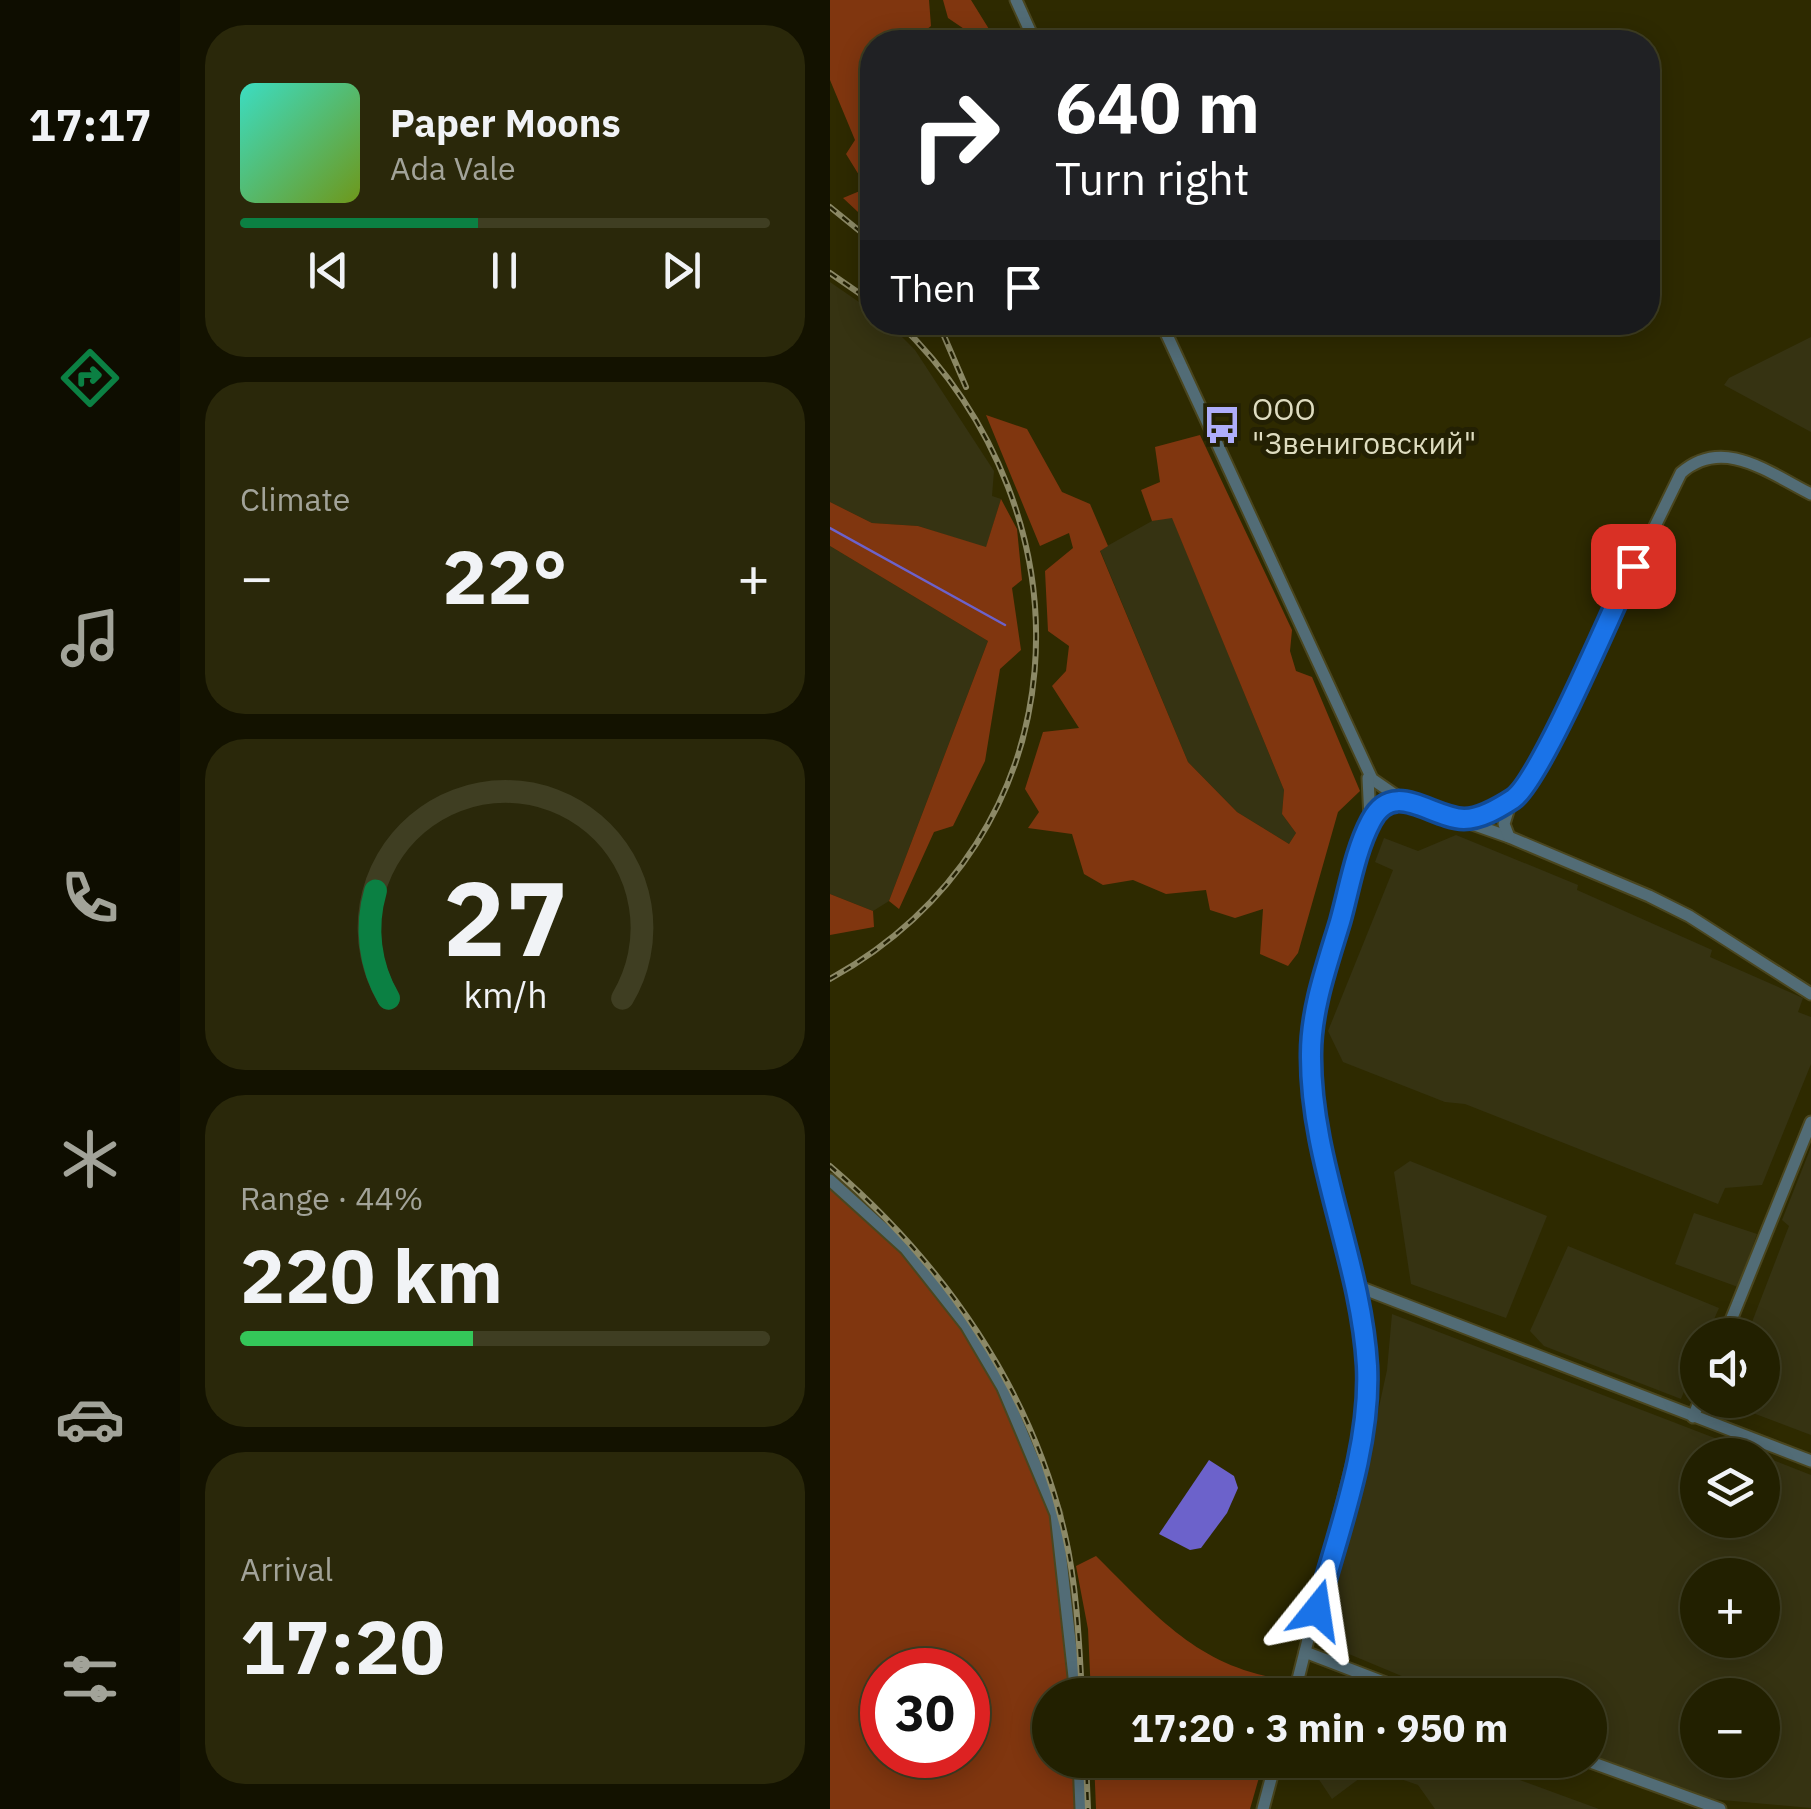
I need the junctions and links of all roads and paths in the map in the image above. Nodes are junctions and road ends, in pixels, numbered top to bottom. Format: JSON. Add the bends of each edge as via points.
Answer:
{"nodes":[{"id":1,"x":1016,"y":0,"type":"edge"},
{"id":2,"x":1030,"y":30,"type":"edge"},
{"id":3,"x":1167,"y":335,"type":"edge"},
{"id":4,"x":1811,"y":494,"type":"edge"},
{"id":5,"x":1366,"y":772,"type":"junction"},
{"id":6,"x":1401,"y":799,"type":"junction"},
{"id":7,"x":1510,"y":801,"type":"junction"},
{"id":8,"x":1461,"y":819,"type":"junction"},
{"id":9,"x":1369,"y":824,"type":"junction"},
{"id":10,"x":1509,"y":837,"type":"junction"},
{"id":11,"x":1811,"y":994,"type":"edge"},
{"id":12,"x":1811,"y":1122,"type":"edge"},
{"id":13,"x":830,"y":1180,"type":"edge"},
{"id":14,"x":1354,"y":1285,"type":"junction"},
{"id":15,"x":1732,"y":1318,"type":"edge"},
{"id":16,"x":1680,"y":1412,"type":"edge"},
{"id":17,"x":1696,"y":1418,"type":"edge"},
{"id":18,"x":1811,"y":1462,"type":"edge"},
{"id":19,"x":1306,"y":1652,"type":"junction"},
{"id":20,"x":1074,"y":1678,"type":"edge"},
{"id":21,"x":1299,"y":1678,"type":"edge"},
{"id":22,"x":1373,"y":1678,"type":"edge"},
{"id":23,"x":1607,"y":1768,"type":"edge"},
{"id":24,"x":1080,"y":1778,"type":"edge"},
{"id":25,"x":1271,"y":1778,"type":"edge"},
{"id":26,"x":1081,"y":1809,"type":"edge"},
{"id":27,"x":1263,"y":1809,"type":"edge"},
{"id":28,"x":1720,"y":1809,"type":"edge"}],
"edges":[{"from":1,"to":2,"type":"street"},
{"from":3,"to":5,"type":"street"},
{"from":4,"to":7,"type":"street","via":[[1726,456],[1708,456],[1681,473],[1531,780]]},
{"from":5,"to":6,"type":"street"},
{"from":5,"to":9,"type":"street"},
{"from":6,"to":8,"type":"street"},
{"from":6,"to":9,"type":"street","via":[[1386,803]]},
{"from":7,"to":8,"type":"street"},
{"from":7,"to":10,"type":"street","via":[[1504,824]]},
{"from":8,"to":10,"type":"street"},
{"from":9,"to":14,"type":"street","via":[[1322,984],[1311,1056],[1320,1140]]},
{"from":10,"to":11,"type":"street","via":[[1689,916]]},
{"from":12,"to":15,"type":"street"},
{"from":13,"to":20,"type":"street","via":[[906,1250],[966,1325],[1003,1388],[1056,1514]]},
{"from":14,"to":16,"type":"street"},
{"from":14,"to":19,"type":"street","via":[[1364,1331],[1366,1414]]},
{"from":17,"to":18,"type":"street"},
{"from":19,"to":21,"type":"street"},
{"from":19,"to":22,"type":"street"},
{"from":23,"to":28,"type":"street"},
{"from":24,"to":26,"type":"street"},
{"from":25,"to":27,"type":"street"}]}
